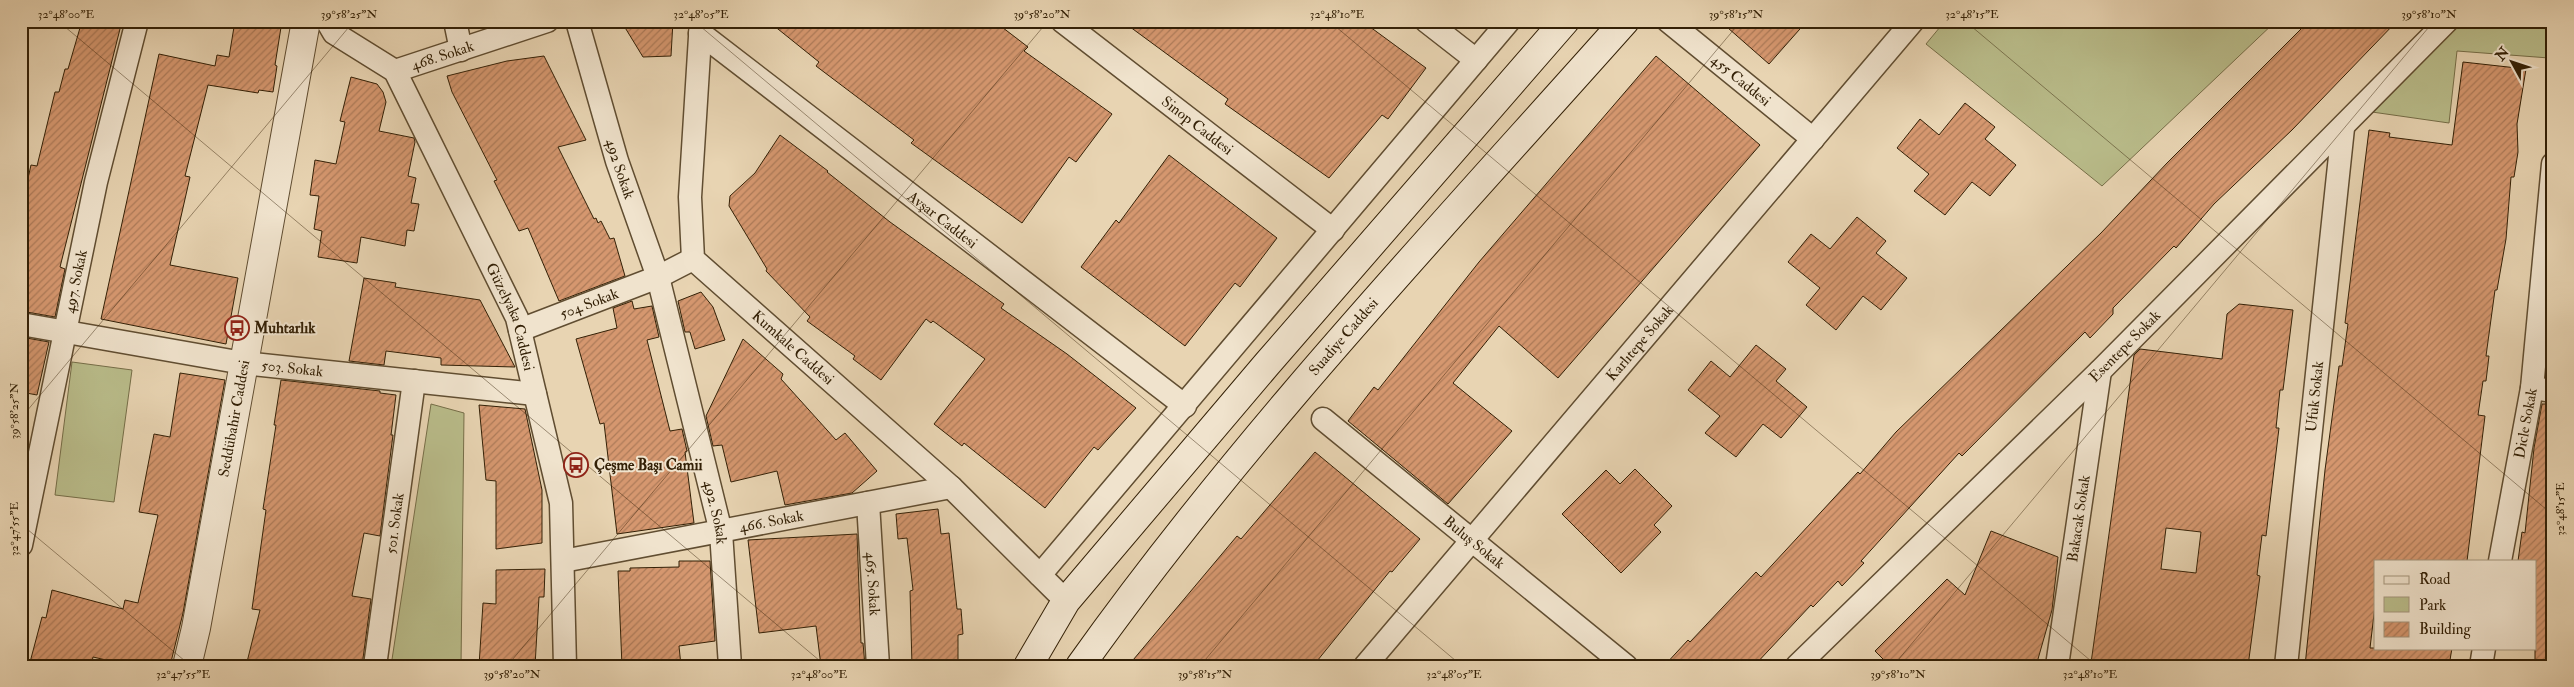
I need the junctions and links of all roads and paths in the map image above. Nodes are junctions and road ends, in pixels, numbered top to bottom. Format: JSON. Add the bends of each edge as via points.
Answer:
{"nodes":[{"id":1,"x":137,"y":21,"type":"edge"},
{"id":2,"x":306,"y":21,"type":"edge"},
{"id":3,"x":328,"y":21,"type":"edge"},
{"id":4,"x":455,"y":21,"type":"edge"},
{"id":5,"x":547,"y":21,"type":"edge"},
{"id":6,"x":577,"y":21,"type":"edge"},
{"id":7,"x":1062,"y":21,"type":"edge"},
{"id":8,"x":1426,"y":21,"type":"edge"},
{"id":9,"x":1509,"y":21,"type":"edge"},
{"id":10,"x":1565,"y":21,"type":"edge"},
{"id":11,"x":1625,"y":21,"type":"edge"},
{"id":12,"x":1668,"y":21,"type":"edge"},
{"id":13,"x":2447,"y":21,"type":"edge"},
{"id":14,"x":1905,"y":24,"type":"edge"},
{"id":15,"x":701,"y":27,"type":"edge"},
{"id":16,"x":461,"y":50,"type":"junction"},
{"id":17,"x":1476,"y":60,"type":"junction"},
{"id":18,"x":395,"y":72,"type":"junction"},
{"id":19,"x":2343,"y":128,"type":"junction"},
{"id":20,"x":1813,"y":140,"type":"junction"},
{"id":21,"x":2553,"y":164,"type":"edge"},
{"id":22,"x":1333,"y":230,"type":"junction"},
{"id":23,"x":693,"y":259,"type":"junction"},
{"id":24,"x":658,"y":277,"type":"junction"},
{"id":25,"x":21,"y":324,"type":"edge"},
{"id":26,"x":520,"y":330,"type":"junction"},
{"id":27,"x":65,"y":333,"type":"junction"},
{"id":28,"x":243,"y":363,"type":"junction"},
{"id":29,"x":2100,"y":371,"type":"junction"},
{"id":30,"x":414,"y":381,"type":"junction"},
{"id":31,"x":2542,"y":390,"type":"edge"},
{"id":32,"x":535,"y":394,"type":"junction"},
{"id":33,"x":1185,"y":406,"type":"junction"},
{"id":34,"x":1322,"y":419,"type":"dead end"},
{"id":35,"x":951,"y":487,"type":"junction"},
{"id":36,"x":868,"y":503,"type":"junction"},
{"id":37,"x":721,"y":532,"type":"junction"},
{"id":38,"x":1472,"y":542,"type":"junction"},
{"id":39,"x":21,"y":545,"type":"edge"},
{"id":40,"x":2500,"y":560,"type":"edge"},
{"id":41,"x":563,"y":561,"type":"junction"},
{"id":42,"x":1040,"y":574,"type":"junction"},
{"id":43,"x":1066,"y":601,"type":"junction"},
{"id":44,"x":2484,"y":650,"type":"edge"},
{"id":45,"x":187,"y":666,"type":"edge"},
{"id":46,"x":375,"y":666,"type":"edge"},
{"id":47,"x":565,"y":666,"type":"edge"},
{"id":48,"x":730,"y":666,"type":"edge"},
{"id":49,"x":878,"y":666,"type":"edge"},
{"id":50,"x":1028,"y":666,"type":"edge"},
{"id":51,"x":1080,"y":666,"type":"edge"},
{"id":52,"x":1366,"y":666,"type":"edge"},
{"id":53,"x":1626,"y":666,"type":"edge"},
{"id":54,"x":1797,"y":666,"type":"edge"},
{"id":55,"x":2057,"y":666,"type":"edge"},
{"id":56,"x":2286,"y":666,"type":"edge"},
{"id":57,"x":2481,"y":666,"type":"edge"}],
"edges":[{"from":1,"to":27,"type":"street","name":"497. Sokak","via":[[96,182]]},
{"from":2,"to":28,"type":"main road","name":"Seddübahir Caddesi"},
{"from":3,"to":18,"type":"street","via":[[334,33]]},
{"from":4,"to":16,"type":"street"},
{"from":5,"to":16,"type":"street","name":"468. Sokak"},
{"from":6,"to":24,"type":"street","name":"492 Sokak","via":[[617,161]]},
{"from":7,"to":22,"type":"street","name":"Sinop Caddesi"},
{"from":8,"to":17,"type":"street"},
{"from":9,"to":17,"type":"street"},
{"from":10,"to":43,"type":"main road"},
{"from":11,"to":51,"type":"main road","name":"Suadiye Caddesi","via":[[1280,408],[1133,591]]},
{"from":12,"to":20,"type":"street","name":"455 Caddesi"},
{"from":13,"to":19,"type":"street","name":"Esentepe Sokak"},
{"from":14,"to":20,"type":"street","name":"Karlıtepe Sokak"},
{"from":15,"to":23,"type":"street","via":[[690,197]]},
{"from":15,"to":33,"type":"street","name":"Avşar Caddesi"},
{"from":16,"to":18,"type":"street","name":"468. Sokak"},
{"from":17,"to":22,"type":"street"},
{"from":18,"to":26,"type":"street","name":"Güzelyaka Caddesi","via":[[517,318]]},
{"from":19,"to":29,"type":"street","name":"Esentepe Sokak"},
{"from":19,"to":56,"type":"street","name":"Ufuk Sokak"},
{"from":20,"to":38,"type":"street","name":"Karlıtepe Sokak"},
{"from":21,"to":31,"type":"street","name":"Dicle Sokak"},
{"from":22,"to":33,"type":"street"},
{"from":23,"to":24,"type":"street"},
{"from":23,"to":35,"type":"street","name":"Kumkale Caddesi"},
{"from":24,"to":26,"type":"street","name":"504 Sokak"},
{"from":24,"to":37,"type":"street","name":"492. Sokak"},
{"from":25,"to":27,"type":"street","name":"503. Sokak"},
{"from":26,"to":32,"type":"street","name":"Güzelyaka Caddesi"},
{"from":27,"to":28,"type":"street","name":"503. Sokak"},
{"from":27,"to":39,"type":"street","name":"497. Sokak"},
{"from":28,"to":30,"type":"street","name":"503. Sokak"},
{"from":28,"to":45,"type":"main road","name":"Seddübahir Caddesi"},
{"from":29,"to":54,"type":"street","name":"Esentepe Sokak"},
{"from":29,"to":55,"type":"street","name":"Bakacak Sokak"},
{"from":30,"to":32,"type":"street","name":"503. Sokak"},
{"from":30,"to":46,"type":"street","name":"501. Sokak"},
{"from":31,"to":40,"type":"street","name":"Dicle Sokak"},
{"from":32,"to":41,"type":"street","name":"Güzelyaka Caddesi","via":[[561,503]]},
{"from":33,"to":42,"type":"street"},
{"from":34,"to":38,"type":"street","name":"Buluş Sokak"},
{"from":35,"to":36,"type":"street","name":"466. Sokak"},
{"from":35,"to":42,"type":"street","name":"Kumkale Caddesi"},
{"from":36,"to":37,"type":"street","name":"466. Sokak"},
{"from":36,"to":49,"type":"street","name":"465. Sokak"},
{"from":37,"to":41,"type":"street","name":"466. Sokak"},
{"from":37,"to":48,"type":"street","name":"492. Sokak"},
{"from":38,"to":52,"type":"street","name":"Karlıtepe Sokak"},
{"from":38,"to":53,"type":"street","name":"Buluş Sokak"},
{"from":41,"to":47,"type":"street","name":"Güzelyaka Caddesi"},
{"from":42,"to":43,"type":"street","name":"Kumkale Caddesi"},
{"from":43,"to":50,"type":"main road"},
{"from":44,"to":57,"type":"street"}]}
